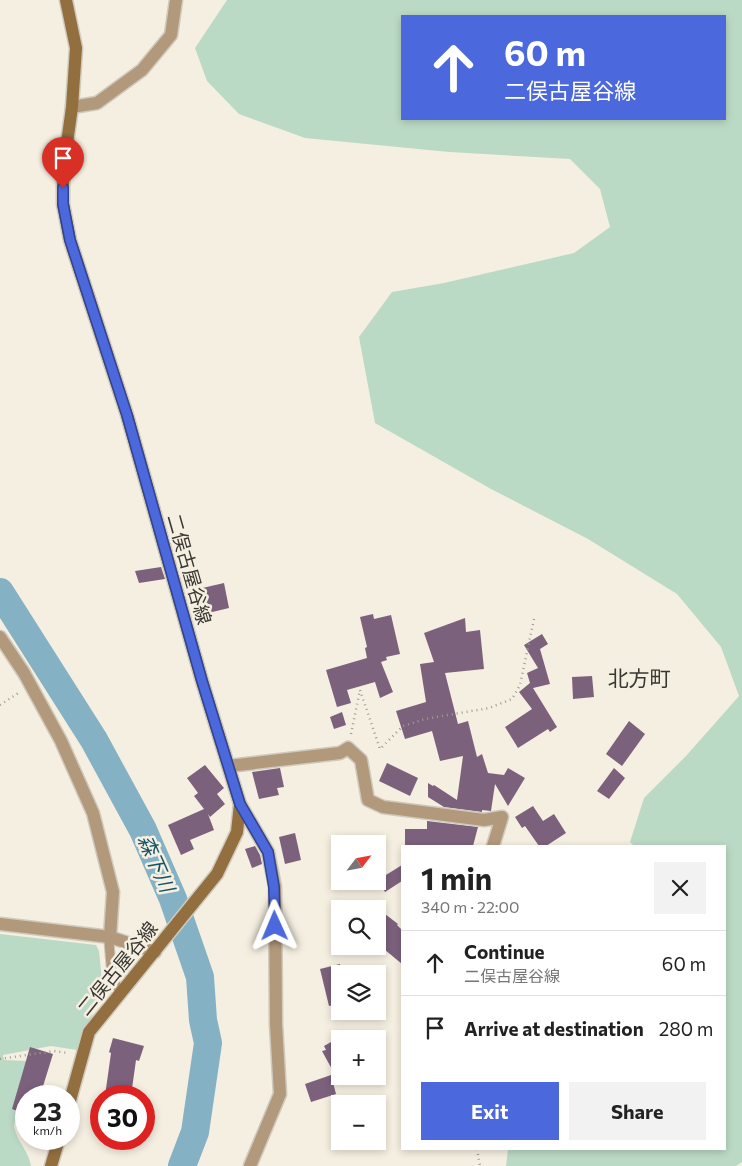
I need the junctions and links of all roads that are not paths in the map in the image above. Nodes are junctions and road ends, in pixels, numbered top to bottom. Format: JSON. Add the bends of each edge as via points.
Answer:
{"nodes":[{"id":1,"x":66,"y":0,"type":"edge"},
{"id":2,"x":176,"y":0,"type":"edge"},
{"id":3,"x":72,"y":107,"type":"junction"},
{"id":4,"x":0,"y":638,"type":"edge"},
{"id":5,"x":229,"y":766,"type":"junction"},
{"id":6,"x":240,"y":804,"type":"junction"},
{"id":7,"x":493,"y":845,"type":"edge"},
{"id":8,"x":0,"y":924,"type":"edge"},
{"id":9,"x":110,"y":938,"type":"junction"},
{"id":10,"x":155,"y":952,"type":"junction"},
{"id":11,"x":121,"y":993,"type":"junction"},
{"id":12,"x":74,"y":1085,"type":"edge"},
{"id":13,"x":56,"y":1150,"type":"edge"},
{"id":14,"x":51,"y":1166,"type":"edge"},
{"id":15,"x":250,"y":1166,"type":"edge"}],
"edges":[{"from":1,"to":3,"type":"main road","name":"二俣古屋谷線","via":[[76,48]]},
{"from":2,"to":3,"type":"street","via":[[171,35],[142,70],[97,103]]},
{"from":3,"to":5,"type":"main road","name":"二俣古屋谷線","via":[[63,172],[63,204],[70,240],[127,415]]},
{"from":4,"to":9,"type":"street","via":[[31,684],[93,813],[113,892]]},
{"from":5,"to":6,"type":"main road","name":"二俣古屋谷線"},
{"from":5,"to":7,"type":"street","via":[[340,752],[348,748],[361,760],[368,800],[383,807],[484,820],[502,817]]},
{"from":6,"to":10,"type":"main road","name":"二俣古屋谷線","via":[[237,832],[217,874]]},
{"from":6,"to":15,"type":"street","via":[[268,852],[274,887],[280,1094]]},
{"from":8,"to":9,"type":"street"},
{"from":9,"to":10,"type":"street"},
{"from":9,"to":11,"type":"lane","via":[[112,978]]},
{"from":10,"to":11,"type":"main road","name":"二俣古屋谷線"},
{"from":11,"to":12,"type":"main road","name":"二俣古屋谷線","via":[[89,1032]]},
{"from":13,"to":14,"type":"main road"}]}
